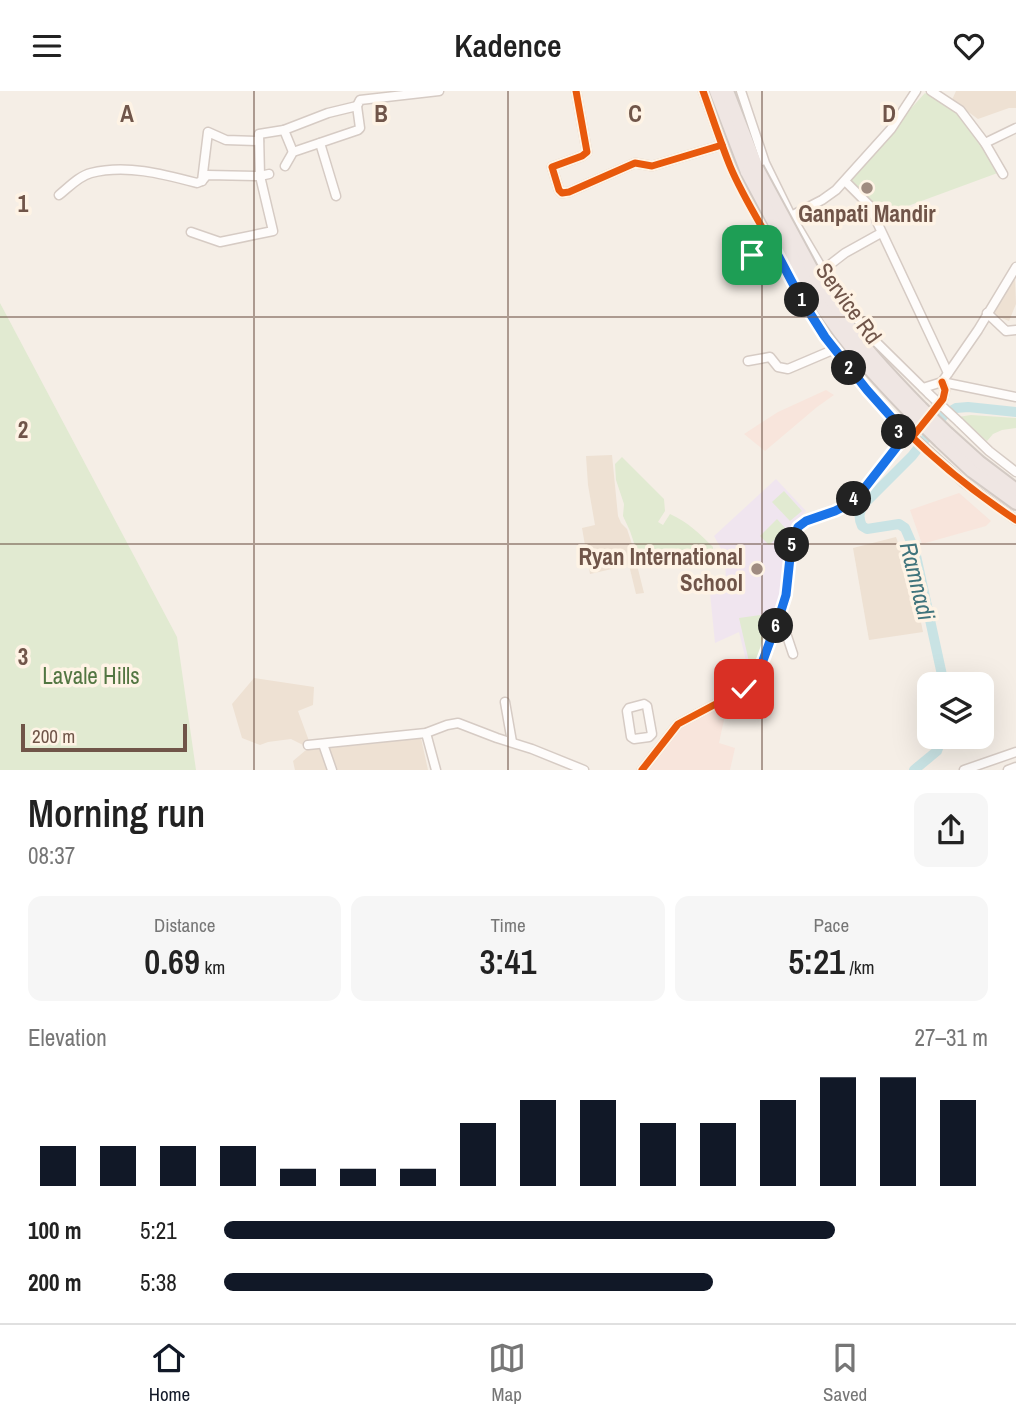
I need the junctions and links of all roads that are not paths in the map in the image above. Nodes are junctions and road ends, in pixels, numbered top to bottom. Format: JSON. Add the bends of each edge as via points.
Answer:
{"nodes":[{"id":1,"x":439,"y":91,"type":"edge"},
{"id":2,"x":576,"y":91,"type":"edge"},
{"id":3,"x":703,"y":91,"type":"edge"},
{"id":4,"x":716,"y":91,"type":"edge"},
{"id":5,"x":727,"y":91,"type":"edge"},
{"id":6,"x":741,"y":91,"type":"edge"},
{"id":7,"x":916,"y":91,"type":"edge"},
{"id":8,"x":931,"y":91,"type":"edge"},
{"id":9,"x":357,"y":106,"type":"junction"},
{"id":10,"x":1016,"y":128,"type":"edge"},
{"id":11,"x":284,"y":129,"type":"junction"},
{"id":12,"x":259,"y":141,"type":"junction"},
{"id":13,"x":320,"y":143,"type":"junction"},
{"id":14,"x":985,"y":143,"type":"junction"},
{"id":15,"x":722,"y":145,"type":"junction"},
{"id":16,"x":293,"y":152,"type":"junction"},
{"id":17,"x":285,"y":166,"type":"dead end"},
{"id":18,"x":752,"y":170,"type":"junction"},
{"id":19,"x":1003,"y":174,"type":"dead end"},
{"id":20,"x":264,"y":175,"type":"junction"},
{"id":21,"x":202,"y":181,"type":"junction"},
{"id":22,"x":845,"y":181,"type":"junction"},
{"id":23,"x":59,"y":195,"type":"dead end"},
{"id":24,"x":336,"y":196,"type":"dead end"},
{"id":25,"x":791,"y":216,"type":"junction"},
{"id":26,"x":764,"y":230,"type":"junction"},
{"id":27,"x":191,"y":232,"type":"dead end"},
{"id":28,"x":881,"y":233,"type":"junction"},
{"id":29,"x":773,"y":246,"type":"junction"},
{"id":30,"x":752,"y":255,"type":"dead end"},
{"id":31,"x":1016,"y":267,"type":"edge"},
{"id":32,"x":812,"y":272,"type":"junction"},
{"id":33,"x":986,"y":313,"type":"junction"},
{"id":34,"x":1016,"y":330,"type":"edge"},
{"id":35,"x":835,"y":349,"type":"junction"},
{"id":36,"x":748,"y":361,"type":"dead end"},
{"id":37,"x":948,"y":373,"type":"junction"},
{"id":38,"x":942,"y":382,"type":"junction"},
{"id":39,"x":926,"y":391,"type":"junction"},
{"id":40,"x":1016,"y":397,"type":"edge"},
{"id":41,"x":892,"y":418,"type":"junction"},
{"id":42,"x":944,"y":438,"type":"junction"},
{"id":43,"x":899,"y":444,"type":"junction"},
{"id":44,"x":1016,"y":472,"type":"edge"},
{"id":45,"x":1016,"y":490,"type":"edge"},
{"id":46,"x":1016,"y":503,"type":"edge"},
{"id":47,"x":1016,"y":520,"type":"edge"},
{"id":48,"x":780,"y":615,"type":"junction"},
{"id":49,"x":793,"y":654,"type":"dead end"},
{"id":50,"x":505,"y":702,"type":"dead end"},
{"id":51,"x":651,"y":728,"type":"junction"},
{"id":52,"x":426,"y":733,"type":"junction"},
{"id":53,"x":664,"y":740,"type":"junction"},
{"id":54,"x":512,"y":742,"type":"junction"},
{"id":55,"x":323,"y":744,"type":"junction"},
{"id":56,"x":308,"y":745,"type":"dead end"},
{"id":57,"x":1016,"y":752,"type":"edge"},
{"id":58,"x":1016,"y":767,"type":"edge"},
{"id":59,"x":580,"y":769,"type":"edge"},
{"id":60,"x":332,"y":770,"type":"edge"},
{"id":61,"x":436,"y":770,"type":"edge"},
{"id":62,"x":642,"y":770,"type":"edge"},
{"id":63,"x":964,"y":770,"type":"edge"},
{"id":64,"x":1008,"y":770,"type":"edge"}],
"edges":[{"from":1,"to":9,"type":"street","via":[[364,99]]},
{"from":2,"to":15,"type":"street","via":[[587,152],[552,167],[562,193],[635,163],[652,166]]},
{"from":3,"to":15,"type":"street"},
{"from":4,"to":18,"type":"highway"},
{"from":5,"to":18,"type":"highway"},
{"from":6,"to":25,"type":"street","name":"Service Rd","via":[[765,163]]},
{"from":7,"to":22,"type":"street","via":[[891,129]]},
{"from":8,"to":14,"type":"street","via":[[960,110]]},
{"from":9,"to":11,"type":"street"},
{"from":9,"to":13,"type":"street","via":[[360,128]]},
{"from":10,"to":14,"type":"street"},
{"from":11,"to":12,"type":"street","via":[[259,134]]},
{"from":11,"to":16,"type":"street"},
{"from":12,"to":20,"type":"street"},
{"from":12,"to":21,"type":"street","via":[[226,140],[208,132]]},
{"from":13,"to":16,"type":"street"},
{"from":13,"to":24,"type":"street"},
{"from":14,"to":19,"type":"street"},
{"from":15,"to":26,"type":"street"},
{"from":16,"to":17,"type":"street"},
{"from":18,"to":32,"type":"highway","bridge":true},
{"from":20,"to":21,"type":"street","via":[[207,175]]},
{"from":20,"to":27,"type":"street","via":[[272,231],[220,242]]},
{"from":21,"to":23,"type":"street","via":[[130,169],[91,173]]},
{"from":22,"to":25,"type":"street"},
{"from":22,"to":28,"type":"street","via":[[869,205]]},
{"from":25,"to":26,"type":"street"},
{"from":25,"to":32,"type":"street","name":"Service Rd"},
{"from":26,"to":29,"type":"street"},
{"from":28,"to":32,"type":"street"},
{"from":28,"to":37,"type":"street"},
{"from":29,"to":30,"type":"street"},
{"from":29,"to":35,"type":"street"},
{"from":31,"to":33,"type":"street"},
{"from":32,"to":39,"type":"street","name":"Service Rd"},
{"from":32,"to":42,"type":"highway","bridge":true,"via":[[858,340]]},
{"from":33,"to":34,"type":"street","via":[[1006,331]]},
{"from":33,"to":37,"type":"street"},
{"from":35,"to":36,"type":"street","via":[[788,369],[778,367],[770,357]]},
{"from":35,"to":41,"type":"street"},
{"from":37,"to":38,"type":"street"},
{"from":38,"to":39,"type":"street"},
{"from":38,"to":40,"type":"street"},
{"from":38,"to":43,"type":"street","via":[[943,399],[914,435]]},
{"from":39,"to":44,"type":"street","name":"Service Rd","bridge":true},
{"from":41,"to":43,"type":"street"},
{"from":41,"to":47,"type":"street","bridge":true,"via":[[963,482]]},
{"from":42,"to":45,"type":"highway"},
{"from":42,"to":46,"type":"highway","via":[[972,471]]},
{"from":43,"to":48,"type":"street","via":[[849,504],[798,527]]},
{"from":48,"to":49,"type":"street"},
{"from":48,"to":53,"type":"street","via":[[752,684],[678,724]]},
{"from":50,"to":54,"type":"street"},
{"from":51,"to":51,"type":"street","via":[[646,705],[628,709],[632,739],[651,736]]},
{"from":51,"to":53,"type":"street"},
{"from":52,"to":54,"type":"street","via":[[458,723]]},
{"from":52,"to":55,"type":"street"},
{"from":52,"to":61,"type":"street"},
{"from":53,"to":62,"type":"street"},
{"from":54,"to":59,"type":"street"},
{"from":55,"to":56,"type":"street"},
{"from":55,"to":60,"type":"street"},
{"from":57,"to":63,"type":"street"},
{"from":58,"to":64,"type":"street"}]}
